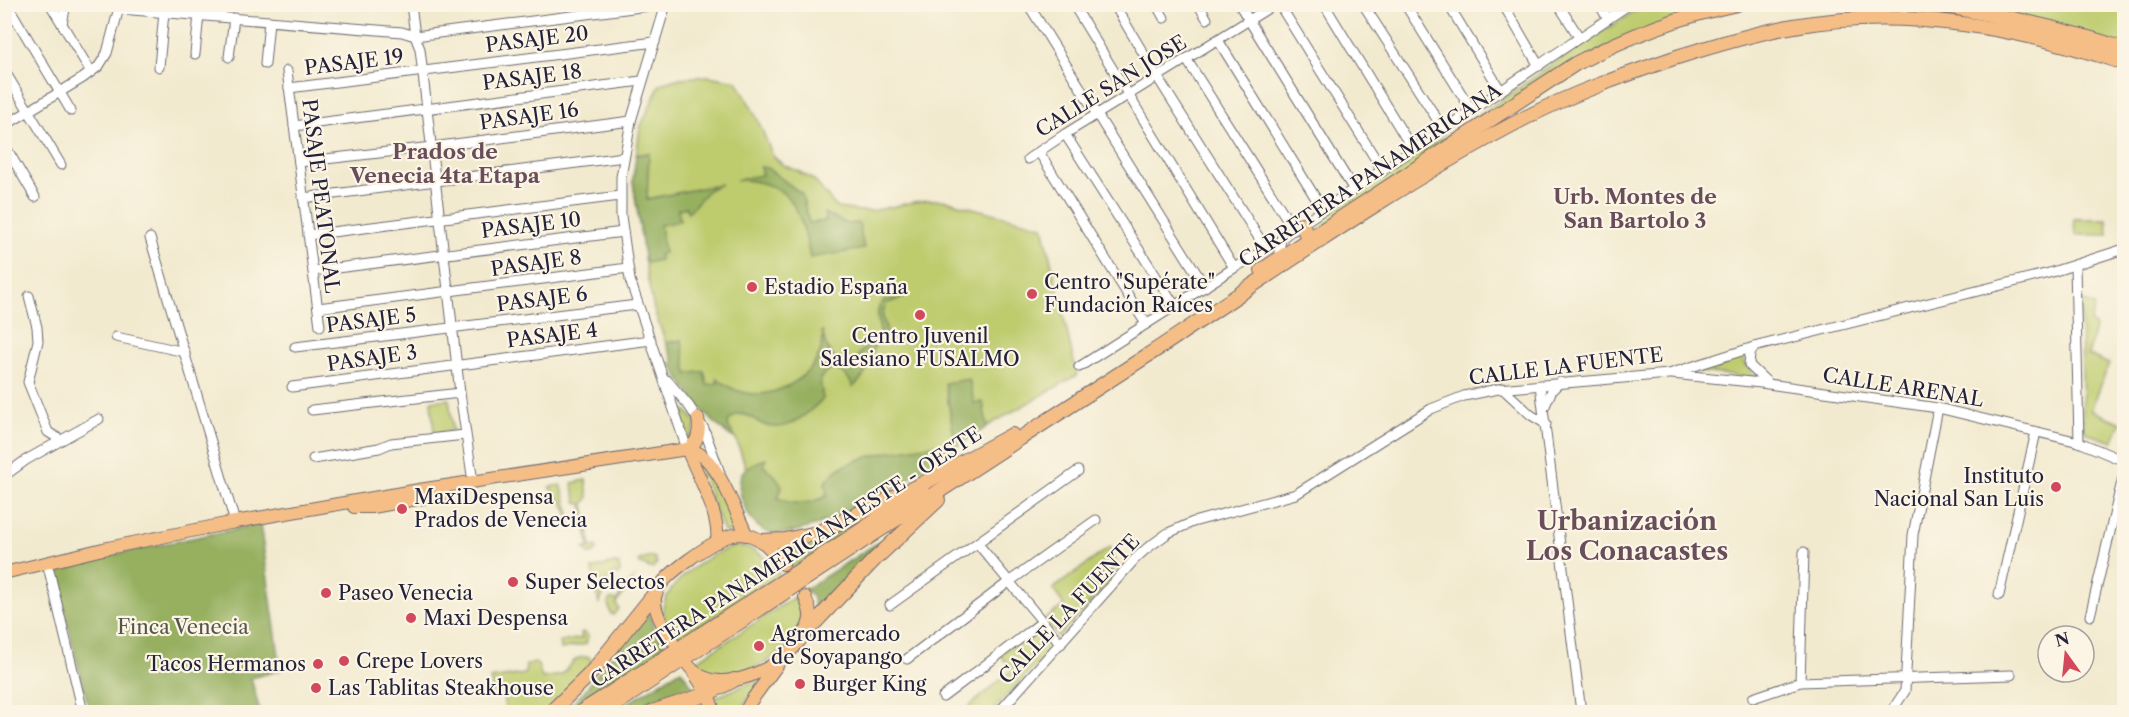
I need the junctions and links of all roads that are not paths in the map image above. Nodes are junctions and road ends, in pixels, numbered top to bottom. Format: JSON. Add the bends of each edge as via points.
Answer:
{"nodes":[{"id":1,"x":7,"y":4,"type":"edge"},
{"id":2,"x":50,"y":4,"type":"edge"},
{"id":3,"x":66,"y":4,"type":"edge"},
{"id":4,"x":411,"y":4,"type":"edge"},
{"id":5,"x":665,"y":4,"type":"edge"},
{"id":6,"x":1028,"y":4,"type":"edge"},
{"id":7,"x":1073,"y":4,"type":"edge"},
{"id":8,"x":1114,"y":4,"type":"edge"},
{"id":9,"x":1156,"y":4,"type":"edge"},
{"id":10,"x":1197,"y":4,"type":"edge"},
{"id":11,"x":1239,"y":4,"type":"edge"},
{"id":12,"x":1277,"y":4,"type":"edge"},
{"id":13,"x":1324,"y":4,"type":"edge"},
{"id":14,"x":1363,"y":4,"type":"edge"},
{"id":15,"x":1405,"y":4,"type":"edge"},
{"id":16,"x":1448,"y":4,"type":"edge"},
{"id":17,"x":1503,"y":4,"type":"edge"},
{"id":18,"x":1558,"y":4,"type":"edge"},
{"id":19,"x":1599,"y":4,"type":"edge"},
{"id":20,"x":1630,"y":4,"type":"edge"},
{"id":21,"x":1737,"y":4,"type":"edge"},
{"id":22,"x":1935,"y":4,"type":"edge"},
{"id":23,"x":120,"y":7,"type":"edge"},
{"id":24,"x":164,"y":12,"type":"junction"},
{"id":25,"x":199,"y":15,"type":"junction"},
{"id":26,"x":234,"y":18,"type":"junction"},
{"id":27,"x":1164,"y":18,"type":"dead end"},
{"id":28,"x":1206,"y":19,"type":"dead end"},
{"id":29,"x":1608,"y":19,"type":"junction"},
{"id":30,"x":270,"y":21,"type":"junction"},
{"id":31,"x":1249,"y":21,"type":"junction"},
{"id":32,"x":62,"y":24,"type":"junction"},
{"id":33,"x":415,"y":36,"type":"junction"},
{"id":34,"x":1579,"y":37,"type":"junction"},
{"id":35,"x":1218,"y":40,"type":"junction"},
{"id":36,"x":655,"y":42,"type":"junction"},
{"id":37,"x":2124,"y":49,"type":"edge"},
{"id":38,"x":195,"y":54,"type":"dead end"},
{"id":39,"x":229,"y":57,"type":"dead end"},
{"id":40,"x":1187,"y":60,"type":"junction"},
{"id":41,"x":2124,"y":63,"type":"edge"},
{"id":42,"x":265,"y":64,"type":"dead end"},
{"id":43,"x":1539,"y":66,"type":"junction"},
{"id":44,"x":159,"y":67,"type":"dead end"},
{"id":45,"x":4,"y":70,"type":"edge"},
{"id":46,"x":287,"y":71,"type":"dead end"},
{"id":47,"x":91,"y":72,"type":"junction"},
{"id":48,"x":423,"y":72,"type":"junction"},
{"id":49,"x":1158,"y":78,"type":"junction"},
{"id":50,"x":641,"y":81,"type":"junction"},
{"id":51,"x":289,"y":88,"type":"junction"},
{"id":52,"x":1501,"y":91,"type":"junction"},
{"id":53,"x":61,"y":92,"type":"junction"},
{"id":54,"x":1128,"y":96,"type":"junction"},
{"id":55,"x":427,"y":108,"type":"junction"},
{"id":56,"x":29,"y":111,"type":"junction"},
{"id":57,"x":71,"y":111,"type":"dead end"},
{"id":58,"x":1472,"y":111,"type":"junction"},
{"id":59,"x":1096,"y":114,"type":"junction"},
{"id":60,"x":631,"y":121,"type":"junction"},
{"id":61,"x":4,"y":126,"type":"edge"},
{"id":62,"x":294,"y":126,"type":"junction"},
{"id":63,"x":1444,"y":130,"type":"junction"},
{"id":64,"x":1065,"y":134,"type":"junction"},
{"id":65,"x":4,"y":144,"type":"edge"},
{"id":66,"x":432,"y":147,"type":"junction"},
{"id":67,"x":1413,"y":150,"type":"junction"},
{"id":68,"x":1039,"y":152,"type":"junction"},
{"id":69,"x":624,"y":157,"type":"junction"},
{"id":70,"x":1028,"y":159,"type":"dead end"},
{"id":71,"x":299,"y":162,"type":"junction"},
{"id":72,"x":61,"y":165,"type":"dead end"},
{"id":73,"x":1383,"y":171,"type":"junction"},
{"id":74,"x":436,"y":182,"type":"junction"},
{"id":75,"x":1354,"y":190,"type":"junction"},
{"id":76,"x":620,"y":196,"type":"junction"},
{"id":77,"x":34,"y":197,"type":"dead end"},
{"id":78,"x":303,"y":198,"type":"junction"},
{"id":79,"x":1323,"y":210,"type":"junction"},
{"id":80,"x":440,"y":219,"type":"junction"},
{"id":81,"x":1298,"y":227,"type":"junction"},
{"id":82,"x":623,"y":232,"type":"junction"},
{"id":83,"x":308,"y":235,"type":"junction"},
{"id":84,"x":150,"y":238,"type":"dead end"},
{"id":85,"x":1308,"y":239,"type":"junction"},
{"id":86,"x":1279,"y":244,"type":"junction"},
{"id":87,"x":1266,"y":249,"type":"junction"},
{"id":88,"x":2124,"y":249,"type":"edge"},
{"id":89,"x":444,"y":255,"type":"junction"},
{"id":90,"x":1278,"y":258,"type":"junction"},
{"id":91,"x":2075,"y":265,"type":"junction"},
{"id":92,"x":628,"y":268,"type":"junction"},
{"id":93,"x":1234,"y":268,"type":"junction"},
{"id":94,"x":313,"y":271,"type":"junction"},
{"id":95,"x":1205,"y":287,"type":"junction"},
{"id":96,"x":448,"y":293,"type":"junction"},
{"id":97,"x":30,"y":296,"type":"dead end"},
{"id":98,"x":637,"y":305,"type":"junction"},
{"id":99,"x":1175,"y":306,"type":"junction"},
{"id":100,"x":318,"y":308,"type":"junction"},
{"id":101,"x":1146,"y":324,"type":"junction"},
{"id":102,"x":320,"y":326,"type":"dead end"},
{"id":103,"x":452,"y":328,"type":"junction"},
{"id":104,"x":116,"y":337,"type":"dead end"},
{"id":105,"x":651,"y":340,"type":"junction"},
{"id":106,"x":295,"y":347,"type":"dead end"},
{"id":107,"x":1754,"y":347,"type":"junction"},
{"id":108,"x":185,"y":352,"type":"junction"},
{"id":109,"x":457,"y":365,"type":"junction"},
{"id":110,"x":1079,"y":367,"type":"dead end"},
{"id":111,"x":662,"y":373,"type":"junction"},
{"id":112,"x":1669,"y":374,"type":"junction"},
{"id":113,"x":1560,"y":382,"type":"junction"},
{"id":114,"x":1770,"y":384,"type":"junction"},
{"id":115,"x":1540,"y":385,"type":"junction"},
{"id":116,"x":292,"y":387,"type":"dead end"},
{"id":117,"x":1502,"y":388,"type":"junction"},
{"id":118,"x":460,"y":393,"type":"junction"},
{"id":119,"x":1544,"y":408,"type":"junction"},
{"id":120,"x":1938,"y":408,"type":"junction"},
{"id":121,"x":312,"y":410,"type":"dead end"},
{"id":122,"x":698,"y":418,"type":"junction"},
{"id":123,"x":99,"y":419,"type":"dead end"},
{"id":124,"x":1546,"y":424,"type":"junction"},
{"id":125,"x":2036,"y":432,"type":"junction"},
{"id":126,"x":460,"y":435,"type":"junction"},
{"id":127,"x":1012,"y":435,"type":"junction"},
{"id":128,"x":61,"y":440,"type":"junction"},
{"id":129,"x":2079,"y":442,"type":"junction"},
{"id":130,"x":687,"y":449,"type":"junction"},
{"id":131,"x":989,"y":458,"type":"junction"},
{"id":132,"x":313,"y":459,"type":"dead end"},
{"id":133,"x":2124,"y":461,"type":"edge"},
{"id":134,"x":1078,"y":471,"type":"dead end"},
{"id":135,"x":2124,"y":473,"type":"edge"},
{"id":136,"x":4,"y":476,"type":"edge"},
{"id":137,"x":467,"y":483,"type":"junction"},
{"id":138,"x":419,"y":490,"type":"junction"},
{"id":139,"x":727,"y":491,"type":"junction"},
{"id":140,"x":338,"y":504,"type":"junction"},
{"id":141,"x":373,"y":507,"type":"junction"},
{"id":142,"x":1096,"y":520,"type":"dead end"},
{"id":143,"x":235,"y":522,"type":"junction"},
{"id":144,"x":747,"y":535,"type":"junction"},
{"id":145,"x":762,"y":541,"type":"junction"},
{"id":146,"x":717,"y":542,"type":"junction"},
{"id":147,"x":978,"y":544,"type":"junction"},
{"id":148,"x":1804,"y":552,"type":"dead end"},
{"id":149,"x":47,"y":562,"type":"junction"},
{"id":150,"x":783,"y":564,"type":"dead end"},
{"id":151,"x":4,"y":573,"type":"edge"},
{"id":152,"x":1010,"y":581,"type":"junction"},
{"id":153,"x":656,"y":592,"type":"junction"},
{"id":154,"x":1999,"y":595,"type":"dead end"},
{"id":155,"x":805,"y":597,"type":"dead end"},
{"id":156,"x":890,"y":605,"type":"dead end"},
{"id":157,"x":2090,"y":616,"type":"dead end"},
{"id":158,"x":1042,"y":622,"type":"junction"},
{"id":159,"x":806,"y":632,"type":"junction"},
{"id":160,"x":672,"y":640,"type":"dead end"},
{"id":161,"x":1061,"y":644,"type":"junction"},
{"id":162,"x":907,"y":659,"type":"dead end"},
{"id":163,"x":780,"y":662,"type":"junction"},
{"id":164,"x":2011,"y":675,"type":"dead end"},
{"id":165,"x":1905,"y":679,"type":"junction"},
{"id":166,"x":734,"y":680,"type":"junction"},
{"id":167,"x":1800,"y":682,"type":"junction"},
{"id":168,"x":708,"y":694,"type":"junction"},
{"id":169,"x":943,"y":697,"type":"dead end"},
{"id":170,"x":1753,"y":699,"type":"dead end"},
{"id":171,"x":83,"y":712,"type":"edge"},
{"id":172,"x":552,"y":712,"type":"edge"},
{"id":173,"x":581,"y":712,"type":"edge"},
{"id":174,"x":604,"y":712,"type":"edge"},
{"id":175,"x":652,"y":712,"type":"edge"},
{"id":176,"x":714,"y":712,"type":"edge"},
{"id":177,"x":745,"y":712,"type":"edge"},
{"id":178,"x":999,"y":712,"type":"edge"},
{"id":179,"x":1581,"y":712,"type":"edge"},
{"id":180,"x":1891,"y":712,"type":"edge"}],
"edges":[{"from":1,"to":53,"type":"street"},
{"from":2,"to":32,"type":"street"},
{"from":3,"to":32,"type":"street"},
{"from":4,"to":33,"type":"street"},
{"from":5,"to":33,"type":"street"},
{"from":5,"to":36,"type":"street"},
{"from":6,"to":59,"type":"street"},
{"from":7,"to":54,"type":"street"},
{"from":8,"to":49,"type":"street"},
{"from":9,"to":27,"type":"street"},
{"from":10,"to":28,"type":"street"},
{"from":11,"to":31,"type":"street"},
{"from":12,"to":31,"type":"street","name":"CALLE SAN JOSE"},
{"from":12,"to":73,"type":"street"},
{"from":13,"to":67,"type":"street"},
{"from":14,"to":63,"type":"street"},
{"from":15,"to":58,"type":"street"},
{"from":16,"to":52,"type":"street"},
{"from":17,"to":43,"type":"street"},
{"from":18,"to":34,"type":"street"},
{"from":19,"to":29,"type":"street"},
{"from":20,"to":29,"type":"street"},
{"from":21,"to":85,"type":"highway","name":"CARRETERA PANAMERICANA","via":[[1666,24],[1575,64]]},
{"from":22,"to":37,"type":"highway","via":[[2033,22]]},
{"from":23,"to":24,"type":"street"},
{"from":23,"to":47,"type":"street","via":[[107,53]]},
{"from":24,"to":25,"type":"street"},
{"from":24,"to":44,"type":"street"},
{"from":25,"to":26,"type":"street"},
{"from":25,"to":38,"type":"street"},
{"from":26,"to":30,"type":"street"},
{"from":26,"to":39,"type":"street"},
{"from":29,"to":34,"type":"street"},
{"from":30,"to":33,"type":"street"},
{"from":30,"to":42,"type":"street"},
{"from":31,"to":35,"type":"street","name":"CALLE SAN JOSE"},
{"from":31,"to":75,"type":"street"},
{"from":32,"to":47,"type":"street"},
{"from":33,"to":48,"type":"street"},
{"from":34,"to":43,"type":"street"},
{"from":35,"to":40,"type":"street","name":"CALLE SAN JOSE"},
{"from":35,"to":79,"type":"street"},
{"from":36,"to":48,"type":"street","name":"PASAJE 20"},
{"from":36,"to":50,"type":"street"},
{"from":40,"to":49,"type":"street","name":"CALLE SAN JOSE"},
{"from":40,"to":81,"type":"street"},
{"from":41,"to":131,"type":"highway","name":"CARRETERA PANAMERICANA","via":[[2003,30],[1922,19],[1874,18],[1821,22],[1762,33],[1631,73],[1527,117],[1428,173]]},
{"from":43,"to":52,"type":"street"},
{"from":45,"to":56,"type":"street"},
{"from":46,"to":51,"type":"street","name":"PASAJE PEATONAL"},
{"from":47,"to":53,"type":"street"},
{"from":48,"to":51,"type":"street","name":"PASAJE 19"},
{"from":48,"to":55,"type":"street"},
{"from":49,"to":54,"type":"street","name":"CALLE SAN JOSE"},
{"from":49,"to":87,"type":"street"},
{"from":50,"to":55,"type":"street","name":"PASAJE 18"},
{"from":50,"to":60,"type":"street"},
{"from":51,"to":62,"type":"street","name":"PASAJE PEATONAL"},
{"from":52,"to":58,"type":"street"},
{"from":53,"to":56,"type":"street"},
{"from":53,"to":57,"type":"street"},
{"from":54,"to":59,"type":"street","name":"CALLE SAN JOSE"},
{"from":54,"to":93,"type":"street"},
{"from":55,"to":62,"type":"street","name":"PASAJE 18"},
{"from":55,"to":66,"type":"street"},
{"from":56,"to":61,"type":"street"},
{"from":56,"to":72,"type":"street"},
{"from":58,"to":63,"type":"street"},
{"from":59,"to":64,"type":"street","name":"CALLE SAN JOSE"},
{"from":59,"to":95,"type":"street"},
{"from":60,"to":66,"type":"street","name":"PASAJE 16"},
{"from":60,"to":69,"type":"street"},
{"from":62,"to":71,"type":"street","name":"PASAJE PEATONAL"},
{"from":63,"to":67,"type":"street"},
{"from":64,"to":68,"type":"street","name":"CALLE SAN JOSE"},
{"from":64,"to":99,"type":"street"},
{"from":65,"to":77,"type":"street"},
{"from":66,"to":71,"type":"street","name":"PASAJE 16"},
{"from":66,"to":74,"type":"street"},
{"from":67,"to":73,"type":"street"},
{"from":68,"to":70,"type":"street","name":"CALLE SAN JOSE"},
{"from":68,"to":101,"type":"street"},
{"from":69,"to":74,"type":"street"},
{"from":69,"to":76,"type":"street"},
{"from":71,"to":78,"type":"street","name":"PASAJE PEATONAL"},
{"from":73,"to":75,"type":"street"},
{"from":74,"to":78,"type":"street"},
{"from":74,"to":80,"type":"street"},
{"from":75,"to":79,"type":"street"},
{"from":76,"to":80,"type":"street"},
{"from":76,"to":82,"type":"street"},
{"from":78,"to":83,"type":"street","name":"PASAJE PEATONAL"},
{"from":79,"to":81,"type":"street"},
{"from":80,"to":83,"type":"street"},
{"from":80,"to":89,"type":"street"},
{"from":81,"to":85,"type":"highway"},
{"from":81,"to":86,"type":"street"},
{"from":82,"to":89,"type":"street","name":"PASAJE 10"},
{"from":82,"to":92,"type":"street"},
{"from":83,"to":94,"type":"street","name":"PASAJE PEATONAL"},
{"from":84,"to":108,"type":"street"},
{"from":85,"to":90,"type":"highway","name":"CARRETERA PANAMERICANA"},
{"from":86,"to":87,"type":"street"},
{"from":86,"to":90,"type":"street"},
{"from":87,"to":93,"type":"street"},
{"from":88,"to":91,"type":"street","name":"CALLE LA FUENTE"},
{"from":89,"to":94,"type":"street","name":"PASAJE 10"},
{"from":89,"to":96,"type":"street"},
{"from":90,"to":127,"type":"highway","name":"CARRETERA PANAMERICANA"},
{"from":91,"to":107,"type":"street","name":"CALLE LA FUENTE"},
{"from":91,"to":129,"type":"street"},
{"from":92,"to":96,"type":"street","name":"PASAJE 8"},
{"from":92,"to":98,"type":"street"},
{"from":93,"to":95,"type":"street"},
{"from":94,"to":100,"type":"street","name":"PASAJE PEATONAL"},
{"from":95,"to":99,"type":"street"},
{"from":96,"to":100,"type":"street","name":"PASAJE 8"},
{"from":96,"to":103,"type":"street"},
{"from":97,"to":128,"type":"street","via":[[38,341],[28,382],[48,432]]},
{"from":98,"to":103,"type":"street","name":"PASAJE 6"},
{"from":98,"to":105,"type":"street"},
{"from":99,"to":101,"type":"street"},
{"from":100,"to":102,"type":"street","name":"PASAJE PEATONAL"},
{"from":101,"to":110,"type":"street"},
{"from":103,"to":106,"type":"street","name":"PASAJE 5"},
{"from":103,"to":109,"type":"street"},
{"from":104,"to":108,"type":"street"},
{"from":105,"to":109,"type":"street","name":"PASAJE 4"},
{"from":105,"to":111,"type":"street"},
{"from":107,"to":112,"type":"street","name":"CALLE LA FUENTE"},
{"from":107,"to":114,"type":"street","via":[[1749,365]]},
{"from":108,"to":143,"type":"street"},
{"from":109,"to":116,"type":"street","name":"PASAJE 3"},
{"from":109,"to":118,"type":"street"},
{"from":111,"to":122,"type":"street"},
{"from":111,"to":130,"type":"street"},
{"from":112,"to":113,"type":"street","name":"CALLE LA FUENTE"},
{"from":112,"to":114,"type":"street","name":"CALLE ARENAL"},
{"from":113,"to":115,"type":"street","name":"CALLE LA FUENTE"},
{"from":113,"to":119,"type":"street"},
{"from":114,"to":120,"type":"street","name":"CALLE ARENAL"},
{"from":115,"to":117,"type":"street","name":"CALLE LA FUENTE"},
{"from":115,"to":119,"type":"street"},
{"from":117,"to":124,"type":"street"},
{"from":117,"to":161,"type":"street","name":"CALLE LA FUENTE","via":[[1464,396],[1431,409],[1296,494],[1193,522],[1168,533],[1135,559]]},
{"from":118,"to":121,"type":"street"},
{"from":118,"to":126,"type":"street"},
{"from":119,"to":124,"type":"street"},
{"from":120,"to":125,"type":"street","name":"CALLE ARENAL"},
{"from":120,"to":165,"type":"street","via":[[1913,535]]},
{"from":122,"to":130,"type":"main road","via":[[697,437]]},
{"from":122,"to":139,"type":"street"},
{"from":123,"to":128,"type":"street"},
{"from":124,"to":179,"type":"street"},
{"from":125,"to":129,"type":"street","name":"CALLE ARENAL"},
{"from":125,"to":154,"type":"street"},
{"from":126,"to":132,"type":"street","via":[[391,442],[379,448]]},
{"from":126,"to":137,"type":"street"},
{"from":127,"to":145,"type":"highway","via":[[922,484],[817,533]]},
{"from":127,"to":173,"type":"highway","name":"CARRETERA PANAMERICANA ESTE - OESTE"},
{"from":128,"to":136,"type":"street"},
{"from":129,"to":133,"type":"street","name":"CALLE ARENAL"},
{"from":130,"to":137,"type":"main road"},
{"from":130,"to":139,"type":"main road","via":[[709,463]]},
{"from":130,"to":146,"type":"main road","via":[[715,517]]},
{"from":131,"to":159,"type":"highway","via":[[925,511]]},
{"from":131,"to":174,"type":"highway","name":"CARRETERA PANAMERICANA ESTE - OESTE"},
{"from":134,"to":147,"type":"street"},
{"from":135,"to":157,"type":"street"},
{"from":137,"to":138,"type":"main road"},
{"from":137,"to":141,"type":"main road","via":[[449,493]]},
{"from":138,"to":140,"type":"main road"},
{"from":138,"to":141,"type":"main road","via":[[406,497],[377,502]]},
{"from":139,"to":144,"type":"main road"},
{"from":140,"to":141,"type":"main road"},
{"from":140,"to":143,"type":"main road"},
{"from":142,"to":152,"type":"street"},
{"from":143,"to":149,"type":"main road"},
{"from":144,"to":145,"type":"main road"},
{"from":144,"to":146,"type":"main road"},
{"from":145,"to":150,"type":"main road"},
{"from":146,"to":153,"type":"main road","via":[[674,572]]},
{"from":147,"to":152,"type":"street"},
{"from":147,"to":156,"type":"street"},
{"from":148,"to":167,"type":"street"},
{"from":149,"to":151,"type":"main road"},
{"from":149,"to":171,"type":"street"},
{"from":152,"to":158,"type":"street"},
{"from":152,"to":162,"type":"street"},
{"from":153,"to":160,"type":"main road","via":[[660,621]]},
{"from":153,"to":172,"type":"highway","via":[[591,674]]},
{"from":155,"to":159,"type":"main road","via":[[810,610]]},
{"from":158,"to":161,"type":"street"},
{"from":158,"to":169,"type":"street"},
{"from":159,"to":163,"type":"main road"},
{"from":161,"to":178,"type":"street","name":"CALLE LA FUENTE"},
{"from":163,"to":166,"type":"main road"},
{"from":163,"to":177,"type":"main road"},
{"from":164,"to":165,"type":"street"},
{"from":165,"to":167,"type":"street"},
{"from":165,"to":180,"type":"street","via":[[1905,692]]},
{"from":166,"to":168,"type":"highway"},
{"from":166,"to":168,"type":"main road","via":[[715,681],[692,669]]},
{"from":167,"to":170,"type":"street"},
{"from":168,"to":175,"type":"highway"},
{"from":168,"to":176,"type":"main road"}]}
